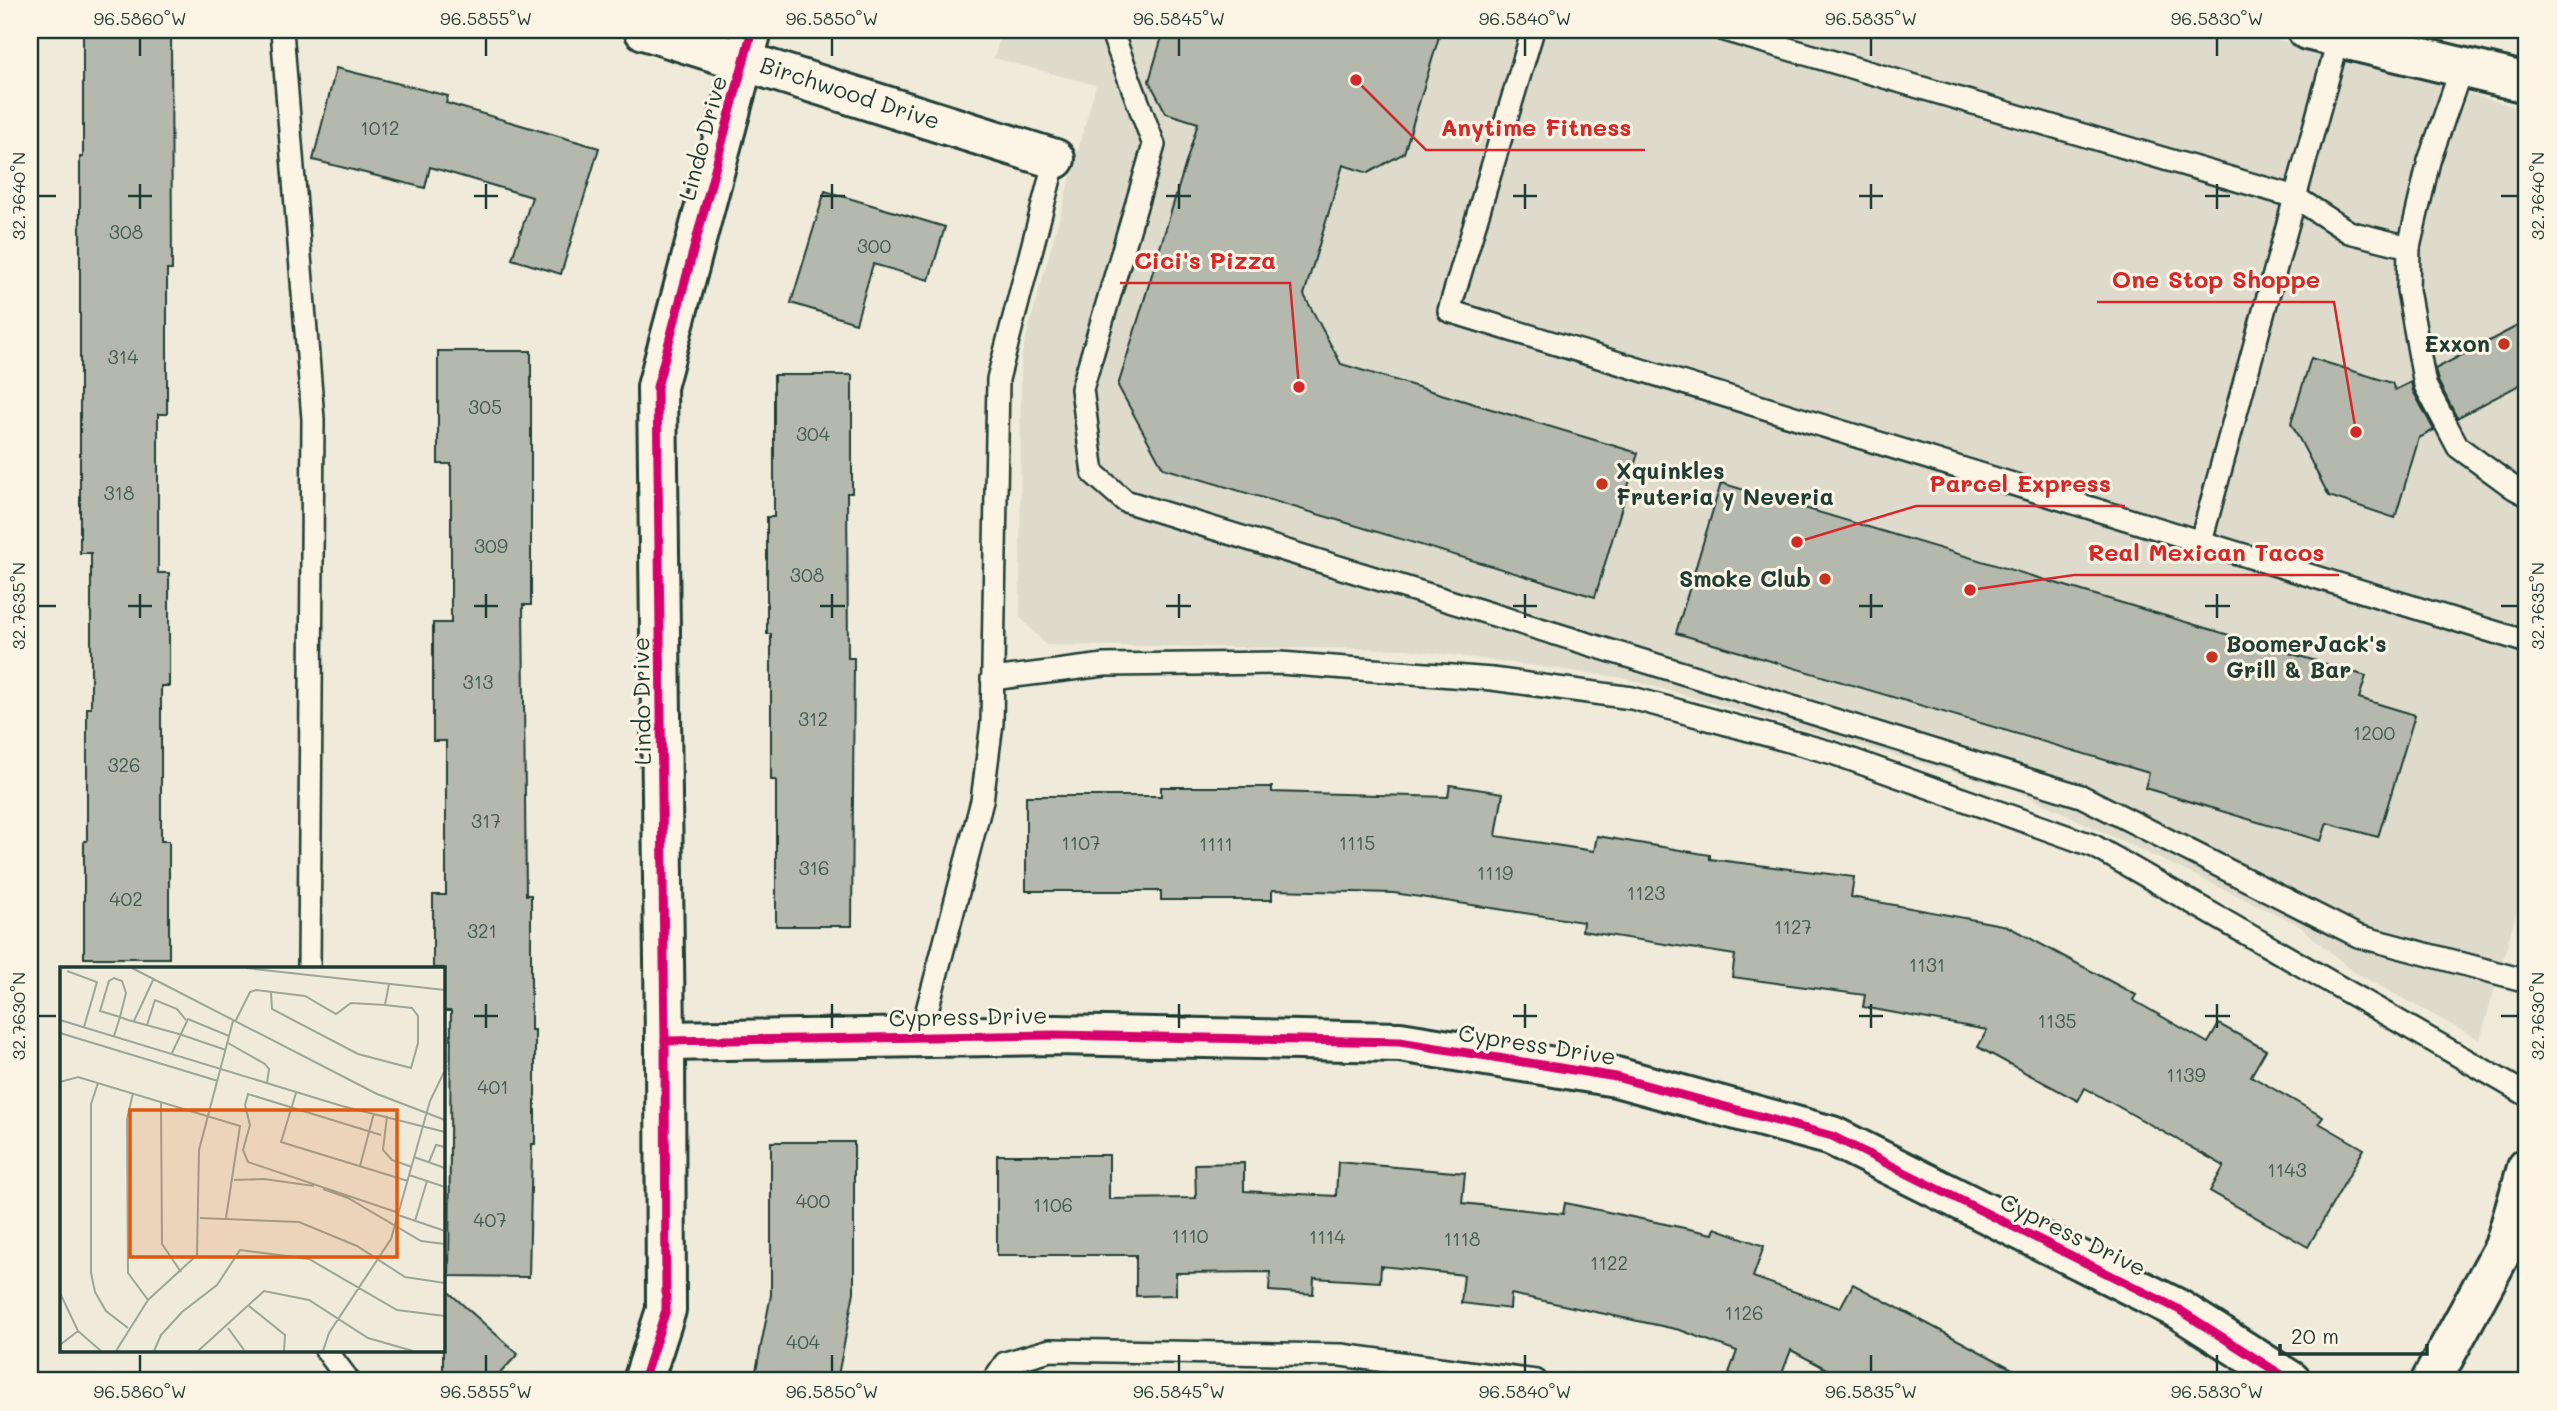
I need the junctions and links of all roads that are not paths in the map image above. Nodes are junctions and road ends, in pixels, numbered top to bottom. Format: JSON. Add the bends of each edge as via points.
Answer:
{"nodes":[{"id":1,"x":282,"y":30,"type":"edge"},
{"id":2,"x":644,"y":30,"type":"edge"},
{"id":3,"x":1111,"y":30,"type":"edge"},
{"id":4,"x":1533,"y":30,"type":"edge"},
{"id":5,"x":1724,"y":30,"type":"edge"},
{"id":6,"x":2323,"y":33,"type":"edge"},
{"id":7,"x":747,"y":45,"type":"edge"},
{"id":8,"x":2462,"y":67,"type":"junction"},
{"id":9,"x":2527,"y":83,"type":"edge"},
{"id":10,"x":1055,"y":159,"type":"joint"},
{"id":11,"x":2295,"y":197,"type":"junction"},
{"id":12,"x":2409,"y":247,"type":"junction"},
{"id":13,"x":2527,"y":495,"type":"edge"},
{"id":14,"x":2201,"y":541,"type":"junction"},
{"id":15,"x":2527,"y":642,"type":"edge"},
{"id":16,"x":992,"y":679,"type":"junction"},
{"id":17,"x":309,"y":967,"type":"edge"},
{"id":18,"x":2527,"y":981,"type":"edge"},
{"id":19,"x":920,"y":1037,"type":"junction"},
{"id":20,"x":665,"y":1041,"type":"junction"},
{"id":21,"x":2527,"y":1095,"type":"edge"},
{"id":22,"x":2527,"y":1168,"type":"edge"},
{"id":23,"x":327,"y":1352,"type":"edge"},
{"id":24,"x":349,"y":1381,"type":"edge"},
{"id":25,"x":643,"y":1381,"type":"edge"},
{"id":26,"x":993,"y":1381,"type":"edge"},
{"id":27,"x":1536,"y":1381,"type":"edge"},
{"id":28,"x":2291,"y":1381,"type":"edge"},
{"id":29,"x":2431,"y":1381,"type":"edge"}],
"edges":[{"from":1,"to":17,"type":"lane","via":[[313,419]]},
{"from":2,"to":7,"type":"street","name":"Birchwood Drive"},
{"from":3,"to":18,"type":"lane","via":[[1154,145],[1082,389],[1093,472],[1125,501],[2081,796],[2358,936]]},
{"from":4,"to":14,"type":"lane","via":[[1449,311]]},
{"from":5,"to":11,"type":"lane"},
{"from":6,"to":8,"type":"street"},
{"from":6,"to":11,"type":"lane"},
{"from":7,"to":10,"type":"street","name":"Birchwood Drive"},
{"from":7,"to":20,"type":"street","name":"Lindo Drive","via":[[657,387]]},
{"from":8,"to":9,"type":"street"},
{"from":8,"to":12,"type":"lane","via":[[2429,161]]},
{"from":10,"to":16,"type":"lane","via":[[998,379]]},
{"from":11,"to":12,"type":"lane","via":[[2349,232]]},
{"from":11,"to":14,"type":"lane"},
{"from":12,"to":13,"type":"lane","via":[[2408,290],[2425,385],[2458,447]]},
{"from":14,"to":15,"type":"lane"},
{"from":16,"to":19,"type":"lane","via":[[992,723],[982,801]]},
{"from":16,"to":21,"type":"lane","via":[[1104,665],[1280,663],[1492,679],[1632,698],[1833,753],[2094,846]]},
{"from":19,"to":20,"type":"street","name":"Cypress Drive"},
{"from":19,"to":28,"type":"street","name":"Cypress Drive","via":[[1400,1042],[1616,1077],[1832,1136],[2179,1309]]},
{"from":20,"to":25,"type":"street","name":"Lindo Drive","via":[[666,1310]]},
{"from":22,"to":29,"type":"street","via":[[2504,1247]]},
{"from":23,"to":24,"type":"lane"},
{"from":26,"to":27,"type":"lane","via":[[1005,1363],[1050,1349],[1340,1355]]}]}
